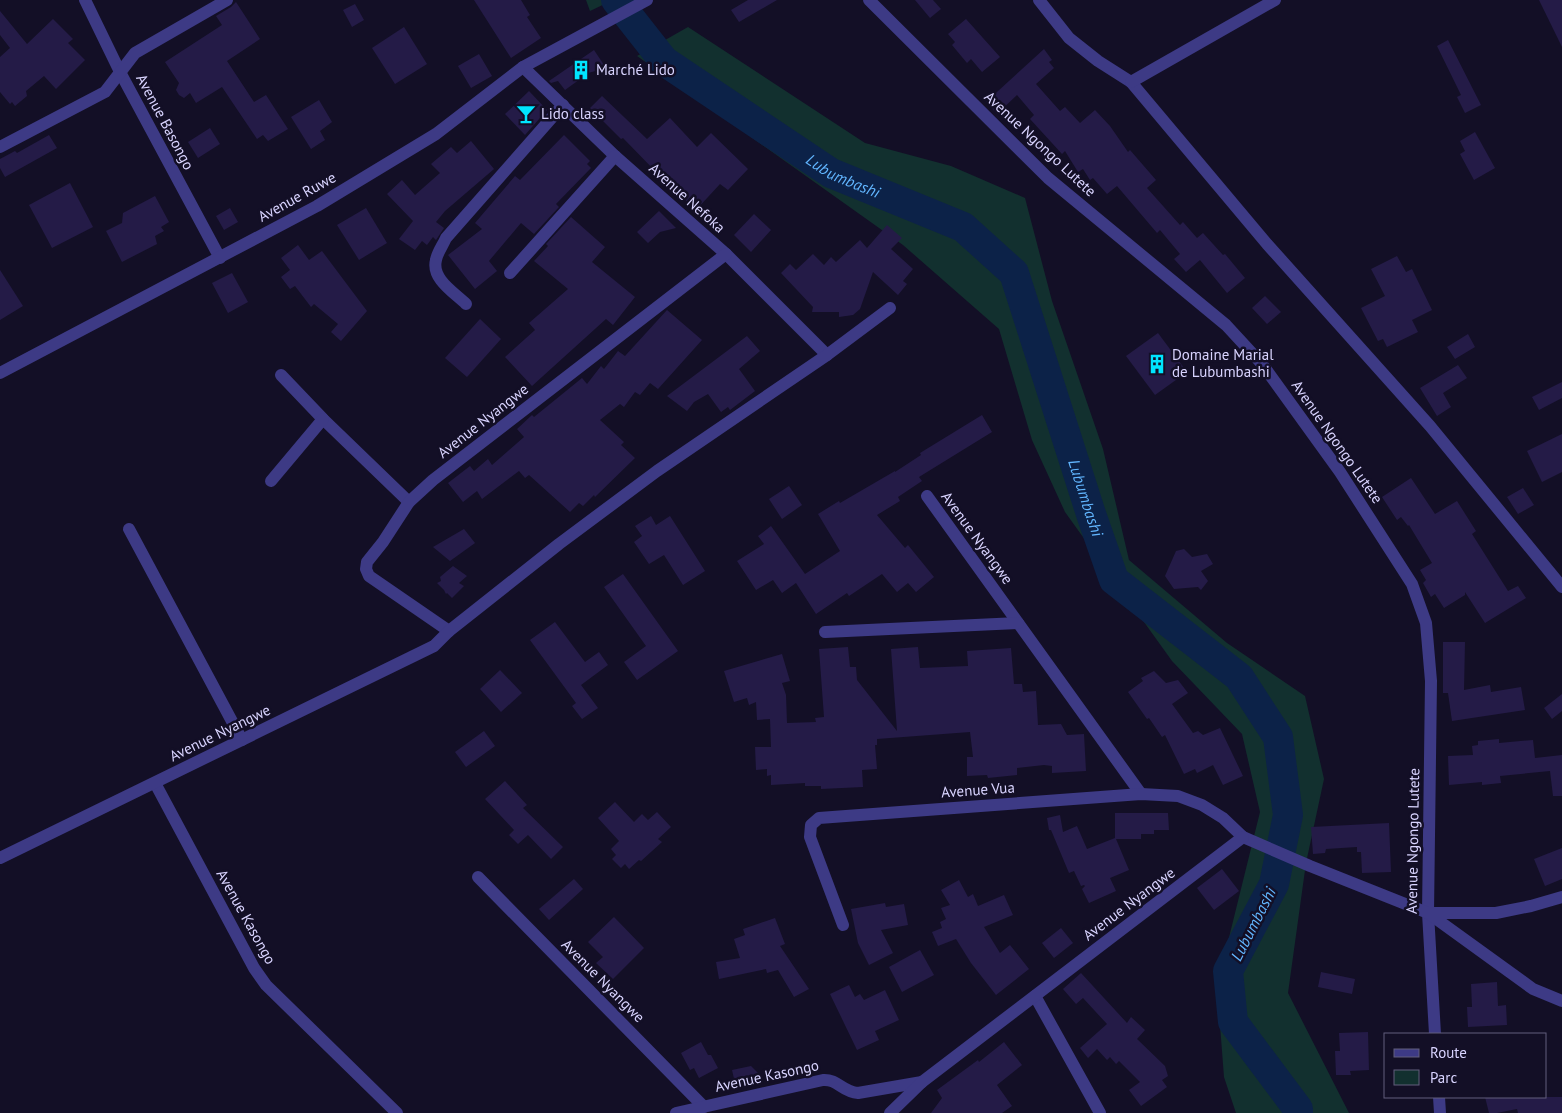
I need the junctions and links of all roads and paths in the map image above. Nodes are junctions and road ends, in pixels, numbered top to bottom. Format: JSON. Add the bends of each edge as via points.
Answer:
{"nodes":[{"id":1,"x":86,"y":0,"type":"edge"},
{"id":2,"x":227,"y":0,"type":"edge"},
{"id":3,"x":647,"y":0,"type":"edge"},
{"id":4,"x":869,"y":0,"type":"edge"},
{"id":5,"x":1039,"y":0,"type":"edge"},
{"id":6,"x":1275,"y":0,"type":"edge"},
{"id":7,"x":524,"y":67,"type":"junction"},
{"id":8,"x":120,"y":72,"type":"junction"},
{"id":9,"x":1131,"y":82,"type":"junction"},
{"id":10,"x":563,"y":105,"type":"junction"},
{"id":11,"x":0,"y":147,"type":"edge"},
{"id":12,"x":615,"y":156,"type":"junction"},
{"id":13,"x":726,"y":254,"type":"junction"},
{"id":14,"x":220,"y":258,"type":"junction"},
{"id":15,"x":510,"y":273,"type":"dead end"},
{"id":16,"x":466,"y":304,"type":"dead end"},
{"id":17,"x":890,"y":308,"type":"dead end"},
{"id":18,"x":827,"y":355,"type":"junction"},
{"id":19,"x":0,"y":373,"type":"edge"},
{"id":20,"x":281,"y":375,"type":"dead end"},
{"id":21,"x":322,"y":419,"type":"junction"},
{"id":22,"x":271,"y":481,"type":"dead end"},
{"id":23,"x":927,"y":496,"type":"dead end"},
{"id":24,"x":409,"y":502,"type":"junction"},
{"id":25,"x":129,"y":529,"type":"dead end"},
{"id":26,"x":1562,"y":587,"type":"edge"},
{"id":27,"x":1018,"y":623,"type":"junction"},
{"id":28,"x":449,"y":631,"type":"junction"},
{"id":29,"x":825,"y":632,"type":"dead end"},
{"id":30,"x":242,"y":740,"type":"junction"},
{"id":31,"x":155,"y":783,"type":"junction"},
{"id":32,"x":1141,"y":794,"type":"junction"},
{"id":33,"x":1247,"y":839,"type":"junction"},
{"id":34,"x":0,"y":858,"type":"edge"},
{"id":35,"x":478,"y":878,"type":"dead end"},
{"id":36,"x":1562,"y":897,"type":"edge"},
{"id":37,"x":1428,"y":913,"type":"junction"},
{"id":38,"x":843,"y":925,"type":"dead end"},
{"id":39,"x":1035,"y":996,"type":"junction"},
{"id":40,"x":1562,"y":1001,"type":"edge"},
{"id":41,"x":1435,"y":1033,"type":"edge"},
{"id":42,"x":922,"y":1082,"type":"junction"},
{"id":43,"x":1439,"y":1098,"type":"edge"},
{"id":44,"x":704,"y":1107,"type":"junction"},
{"id":45,"x":397,"y":1113,"type":"edge"},
{"id":46,"x":676,"y":1113,"type":"edge"},
{"id":47,"x":890,"y":1113,"type":"edge"},
{"id":48,"x":1100,"y":1113,"type":"edge"},
{"id":49,"x":1440,"y":1113,"type":"edge"}],
"edges":[{"from":1,"to":8,"type":"street","name":"Avenue Basongo"},
{"from":2,"to":8,"type":"street","via":[[135,53]]},
{"from":3,"to":7,"type":"street","name":"Avenue Ruwe"},
{"from":4,"to":37,"type":"street","name":"Avenue Ngongo Lutete","via":[[1048,178],[1226,325],[1279,387],[1340,472],[1412,584],[1426,624],[1431,682]]},
{"from":5,"to":9,"type":"street","via":[[1070,38]]},
{"from":6,"to":9,"type":"street"},
{"from":7,"to":10,"type":"street","name":"Avenue Nefoka"},
{"from":7,"to":14,"type":"street","name":"Avenue Ruwe","via":[[436,134],[317,206]]},
{"from":8,"to":11,"type":"street","via":[[105,92]]},
{"from":8,"to":14,"type":"street","name":"Avenue Basongo"},
{"from":9,"to":26,"type":"street","via":[[1267,244],[1430,426]]},
{"from":10,"to":12,"type":"street","name":"Avenue Nefoka"},
{"from":10,"to":16,"type":"street","via":[[446,238],[439,252],[436,272]]},
{"from":12,"to":13,"type":"street","name":"Avenue Nefoka"},
{"from":12,"to":15,"type":"street"},
{"from":13,"to":18,"type":"street","name":"Avenue Nefoka"},
{"from":13,"to":24,"type":"street","name":"Avenue Nyangwe","via":[[433,480]]},
{"from":14,"to":19,"type":"street","name":"Avenue Ruwe"},
{"from":17,"to":18,"type":"street","name":"Avenue Nyangwe"},
{"from":18,"to":28,"type":"street","name":"Avenue Nyangwe","via":[[657,471]]},
{"from":20,"to":21,"type":"street"},
{"from":21,"to":22,"type":"street"},
{"from":21,"to":24,"type":"street"},
{"from":23,"to":27,"type":"street","name":"Avenue Nyangwe"},
{"from":24,"to":28,"type":"street","name":"Avenue Nyangwe","via":[[367,562],[366,569],[369,576]]},
{"from":25,"to":30,"type":"street"},
{"from":27,"to":29,"type":"street"},
{"from":27,"to":32,"type":"street","name":"Avenue Nyangwe"},
{"from":28,"to":30,"type":"street","name":"Avenue Nyangwe","via":[[434,646]]},
{"from":30,"to":31,"type":"street","name":"Avenue Nyangwe"},
{"from":31,"to":34,"type":"street","name":"Avenue Nyangwe"},
{"from":31,"to":45,"type":"street","name":"Avenue Kasongo","via":[[266,985]]},
{"from":32,"to":33,"type":"street","name":"Avenue Vua","via":[[1178,796],[1202,805]]},
{"from":32,"to":38,"type":"street","name":"Avenue Vua","via":[[819,818],[811,826],[810,837]]},
{"from":33,"to":37,"type":"street"},
{"from":33,"to":39,"type":"street","name":"Avenue Nyangwe"},
{"from":35,"to":44,"type":"street","name":"Avenue Nyangwe"},
{"from":36,"to":37,"type":"street","via":[[1496,913]]},
{"from":37,"to":40,"type":"street","via":[[1533,989]]},
{"from":37,"to":41,"type":"street","name":"Avenue Ngongo Lutete"},
{"from":39,"to":42,"type":"street","name":"Avenue Nyangwe"},
{"from":39,"to":48,"type":"street"},
{"from":42,"to":44,"type":"street","name":"Avenue Kasongo","via":[[858,1093],[850,1092],[834,1080],[823,1080]]},
{"from":42,"to":47,"type":"street","name":"Avenue Nyangwe"},
{"from":43,"to":49,"type":"street"},
{"from":44,"to":46,"type":"street","name":"Avenue Kasongo"}]}
